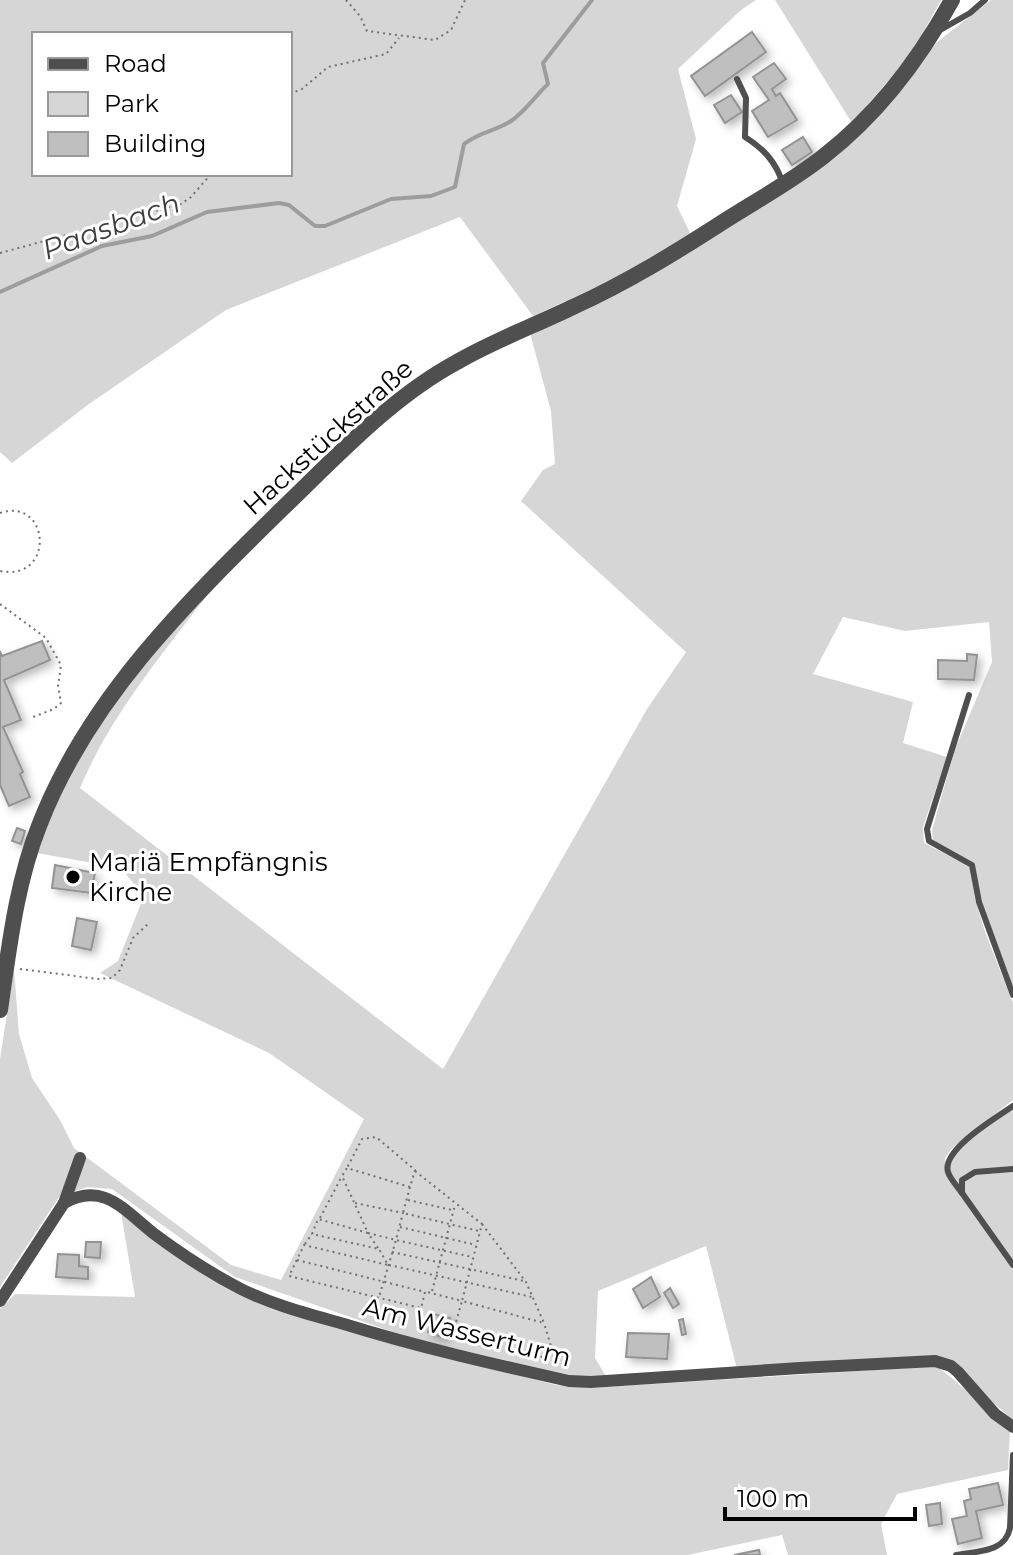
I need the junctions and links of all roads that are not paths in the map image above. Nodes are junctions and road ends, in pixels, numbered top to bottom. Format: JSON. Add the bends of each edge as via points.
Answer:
{"nodes":[{"id":1,"x":952,"y":0,"type":"edge"},
{"id":2,"x":985,"y":0,"type":"edge"},
{"id":3,"x":926,"y":42,"type":"junction"},
{"id":4,"x":737,"y":79,"type":"dead end"},
{"id":5,"x":783,"y":184,"type":"junction"},
{"id":6,"x":969,"y":695,"type":"dead end"},
{"id":7,"x":1013,"y":995,"type":"edge"},
{"id":8,"x":0,"y":1010,"type":"edge"},
{"id":9,"x":1013,"y":1106,"type":"edge"},
{"id":10,"x":80,"y":1158,"type":"dead end"},
{"id":11,"x":1013,"y":1169,"type":"edge"},
{"id":12,"x":962,"y":1193,"type":"junction"},
{"id":13,"x":64,"y":1203,"type":"junction"},
{"id":14,"x":1013,"y":1265,"type":"edge"},
{"id":15,"x":0,"y":1301,"type":"edge"},
{"id":16,"x":1013,"y":1427,"type":"edge"},
{"id":17,"x":1013,"y":1455,"type":"edge"},
{"id":18,"x":956,"y":1555,"type":"edge"}],
"edges":[{"from":1,"to":3,"type":"street","name":"Hackstückstraße"},
{"from":2,"to":3,"type":"lane","name":"Hackstückstraße"},
{"from":3,"to":5,"type":"street","name":"Hackstückstraße","via":[[861,124]]},
{"from":4,"to":5,"type":"lane","via":[[746,98],[745,137],[777,166]]},
{"from":5,"to":8,"type":"street","name":"Hackstückstraße","via":[[635,276],[427,379],[344,448],[205,584],[171,620],[71,755],[26,865]]},
{"from":6,"to":7,"type":"lane","via":[[927,829],[929,841],[972,865],[979,902]]},
{"from":9,"to":12,"type":"lane","via":[[956,1149],[947,1163]]},
{"from":10,"to":13,"type":"street"},
{"from":11,"to":12,"type":"lane","via":[[969,1174],[962,1180]]},
{"from":12,"to":14,"type":"lane"},
{"from":13,"to":15,"type":"street"},
{"from":13,"to":16,"type":"street","name":"Am Wasserturm","via":[[100,1195],[239,1288],[425,1348],[591,1382],[935,1361],[951,1366]]},
{"from":17,"to":18,"type":"lane","via":[[1007,1538],[999,1546]]}]}
